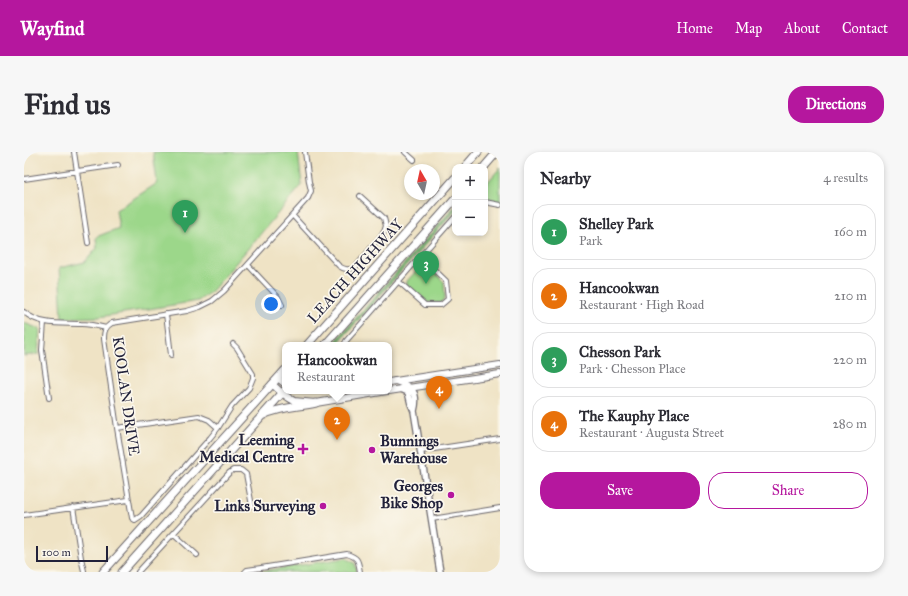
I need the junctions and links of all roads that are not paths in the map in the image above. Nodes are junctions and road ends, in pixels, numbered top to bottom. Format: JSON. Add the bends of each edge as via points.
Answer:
{"nodes":[{"id":1,"x":74,"y":152,"type":"edge"},
{"id":2,"x":305,"y":152,"type":"edge"},
{"id":3,"x":405,"y":152,"type":"edge"},
{"id":4,"x":478,"y":152,"type":"edge"},
{"id":5,"x":497,"y":152,"type":"edge"},
{"id":6,"x":414,"y":160,"type":"dead end"},
{"id":7,"x":468,"y":164,"type":"edge"},
{"id":8,"x":487,"y":164,"type":"edge"},
{"id":9,"x":118,"y":165,"type":"dead end"},
{"id":10,"x":77,"y":171,"type":"junction"},
{"id":11,"x":24,"y":179,"type":"edge"},
{"id":12,"x":452,"y":181,"type":"edge"},
{"id":13,"x":360,"y":196,"type":"dead end"},
{"id":14,"x":454,"y":200,"type":"edge"},
{"id":15,"x":488,"y":203,"type":"edge"},
{"id":16,"x":500,"y":205,"type":"edge"},
{"id":17,"x":293,"y":216,"type":"junction"},
{"id":18,"x":452,"y":220,"type":"edge"},
{"id":19,"x":88,"y":244,"type":"dead end"},
{"id":20,"x":420,"y":256,"type":"junction"},
{"id":21,"x":248,"y":265,"type":"junction"},
{"id":22,"x":398,"y":281,"type":"junction"},
{"id":23,"x":282,"y":305,"type":"dead end"},
{"id":24,"x":24,"y":312,"type":"edge"},
{"id":25,"x":166,"y":314,"type":"junction"},
{"id":26,"x":44,"y":322,"type":"junction"},
{"id":27,"x":106,"y":328,"type":"junction"},
{"id":28,"x":310,"y":342,"type":"edge"},
{"id":29,"x":328,"y":342,"type":"edge"},
{"id":30,"x":346,"y":342,"type":"edge"},
{"id":31,"x":233,"y":344,"type":"dead end"},
{"id":32,"x":171,"y":355,"type":"dead end"},
{"id":33,"x":500,"y":365,"type":"edge"},
{"id":34,"x":282,"y":373,"type":"edge"},
{"id":35,"x":500,"y":374,"type":"edge"},
{"id":36,"x":278,"y":378,"type":"junction"},
{"id":37,"x":282,"y":381,"type":"edge"},
{"id":38,"x":392,"y":381,"type":"edge"},
{"id":39,"x":272,"y":384,"type":"junction"},
{"id":40,"x":422,"y":386,"type":"junction"},
{"id":41,"x":411,"y":388,"type":"junction"},
{"id":42,"x":401,"y":389,"type":"junction"},
{"id":43,"x":282,"y":390,"type":"edge"},
{"id":44,"x":392,"y":390,"type":"edge"},
{"id":45,"x":282,"y":392,"type":"edge"},
{"id":46,"x":287,"y":394,"type":"edge"},
{"id":47,"x":370,"y":394,"type":"edge"},
{"id":48,"x":416,"y":394,"type":"junction"},
{"id":49,"x":49,"y":398,"type":"dead end"},
{"id":50,"x":316,"y":403,"type":"junction"},
{"id":51,"x":414,"y":410,"type":"junction"},
{"id":52,"x":261,"y":416,"type":"junction"},
{"id":53,"x":117,"y":428,"type":"junction"},
{"id":54,"x":218,"y":428,"type":"junction"},
{"id":55,"x":500,"y":439,"type":"edge"},
{"id":56,"x":421,"y":451,"type":"junction"},
{"id":57,"x":128,"y":500,"type":"junction"},
{"id":58,"x":252,"y":506,"type":"dead end"},
{"id":59,"x":73,"y":507,"type":"junction"},
{"id":60,"x":500,"y":508,"type":"edge"},
{"id":61,"x":24,"y":515,"type":"edge"},
{"id":62,"x":432,"y":518,"type":"junction"},
{"id":63,"x":174,"y":534,"type":"junction"},
{"id":64,"x":197,"y":555,"type":"dead end"},
{"id":65,"x":84,"y":571,"type":"dead end"},
{"id":66,"x":103,"y":572,"type":"edge"},
{"id":67,"x":122,"y":572,"type":"edge"},
{"id":68,"x":138,"y":572,"type":"edge"},
{"id":69,"x":245,"y":572,"type":"edge"},
{"id":70,"x":360,"y":572,"type":"edge"},
{"id":71,"x":440,"y":572,"type":"edge"}],
"edges":[{"from":1,"to":10,"type":"street"},
{"from":2,"to":17,"type":"street","name":"KOOLAN DRIVE","via":[[311,191]]},
{"from":3,"to":6,"type":"street"},
{"from":4,"to":7,"type":"highway"},
{"from":5,"to":8,"type":"highway"},
{"from":9,"to":10,"type":"street"},
{"from":10,"to":11,"type":"street"},
{"from":10,"to":19,"type":"street"},
{"from":12,"to":28,"type":"highway","name":"LEACH HIGHWAY"},
{"from":13,"to":17,"type":"street","via":[[384,218],[386,226],[355,268],[350,270],[338,266]]},
{"from":14,"to":29,"type":"highway","name":"LEACH HIGHWAY"},
{"from":15,"to":16,"type":"street"},
{"from":17,"to":21,"type":"street","name":"KOOLAN DRIVE"},
{"from":18,"to":20,"type":"street"},
{"from":20,"to":22,"type":"street"},
{"from":20,"to":22,"type":"street","via":[[446,280],[448,299],[441,306],[425,305]]},
{"from":21,"to":23,"type":"street","via":[[278,297]]},
{"from":21,"to":25,"type":"street","name":"KOOLAN DRIVE","via":[[224,291],[206,304],[187,311]]},
{"from":22,"to":30,"type":"street"},
{"from":24,"to":26,"type":"street","via":[[31,318]]},
{"from":25,"to":27,"type":"street","name":"KOOLAN DRIVE","via":[[112,323]]},
{"from":25,"to":32,"type":"street"},
{"from":26,"to":27,"type":"street"},
{"from":26,"to":49,"type":"street","via":[[42,350]]},
{"from":27,"to":53,"type":"street","name":"KOOLAN DRIVE","via":[[104,339]]},
{"from":31,"to":54,"type":"street","via":[[252,371],[253,378],[249,388],[232,406]]},
{"from":33,"to":38,"type":"main road"},
{"from":34,"to":36,"type":"highway"},
{"from":35,"to":40,"type":"main road"},
{"from":36,"to":37,"type":"main road"},
{"from":36,"to":39,"type":"highway"},
{"from":38,"to":41,"type":"street"},
{"from":39,"to":43,"type":"main road"},
{"from":39,"to":66,"type":"highway"},
{"from":40,"to":41,"type":"main road"},
{"from":40,"to":48,"type":"street"},
{"from":41,"to":42,"type":"main road"},
{"from":41,"to":48,"type":"street"},
{"from":42,"to":44,"type":"main road"},
{"from":42,"to":51,"type":"street","via":[[408,392]]},
{"from":45,"to":52,"type":"highway"},
{"from":46,"to":50,"type":"main road","via":[[294,400]]},
{"from":47,"to":50,"type":"main road"},
{"from":48,"to":51,"type":"street"},
{"from":50,"to":52,"type":"highway"},
{"from":51,"to":56,"type":"street"},
{"from":52,"to":67,"type":"highway"},
{"from":53,"to":54,"type":"street","via":[[199,416]]},
{"from":53,"to":57,"type":"street","name":"KOOLAN DRIVE"},
{"from":54,"to":57,"type":"street","name":"KOOLAN DRIVE","via":[[136,520],[132,518]]},
{"from":55,"to":56,"type":"street"},
{"from":56,"to":62,"type":"street"},
{"from":57,"to":59,"type":"street"},
{"from":58,"to":63,"type":"street","via":[[246,474],[241,470],[233,470]]},
{"from":59,"to":61,"type":"street"},
{"from":59,"to":65,"type":"street"},
{"from":60,"to":62,"type":"street"},
{"from":62,"to":71,"type":"street"},
{"from":63,"to":64,"type":"street"},
{"from":63,"to":68,"type":"street"},
{"from":69,"to":70,"type":"street","via":[[347,554],[354,556]]}]}
